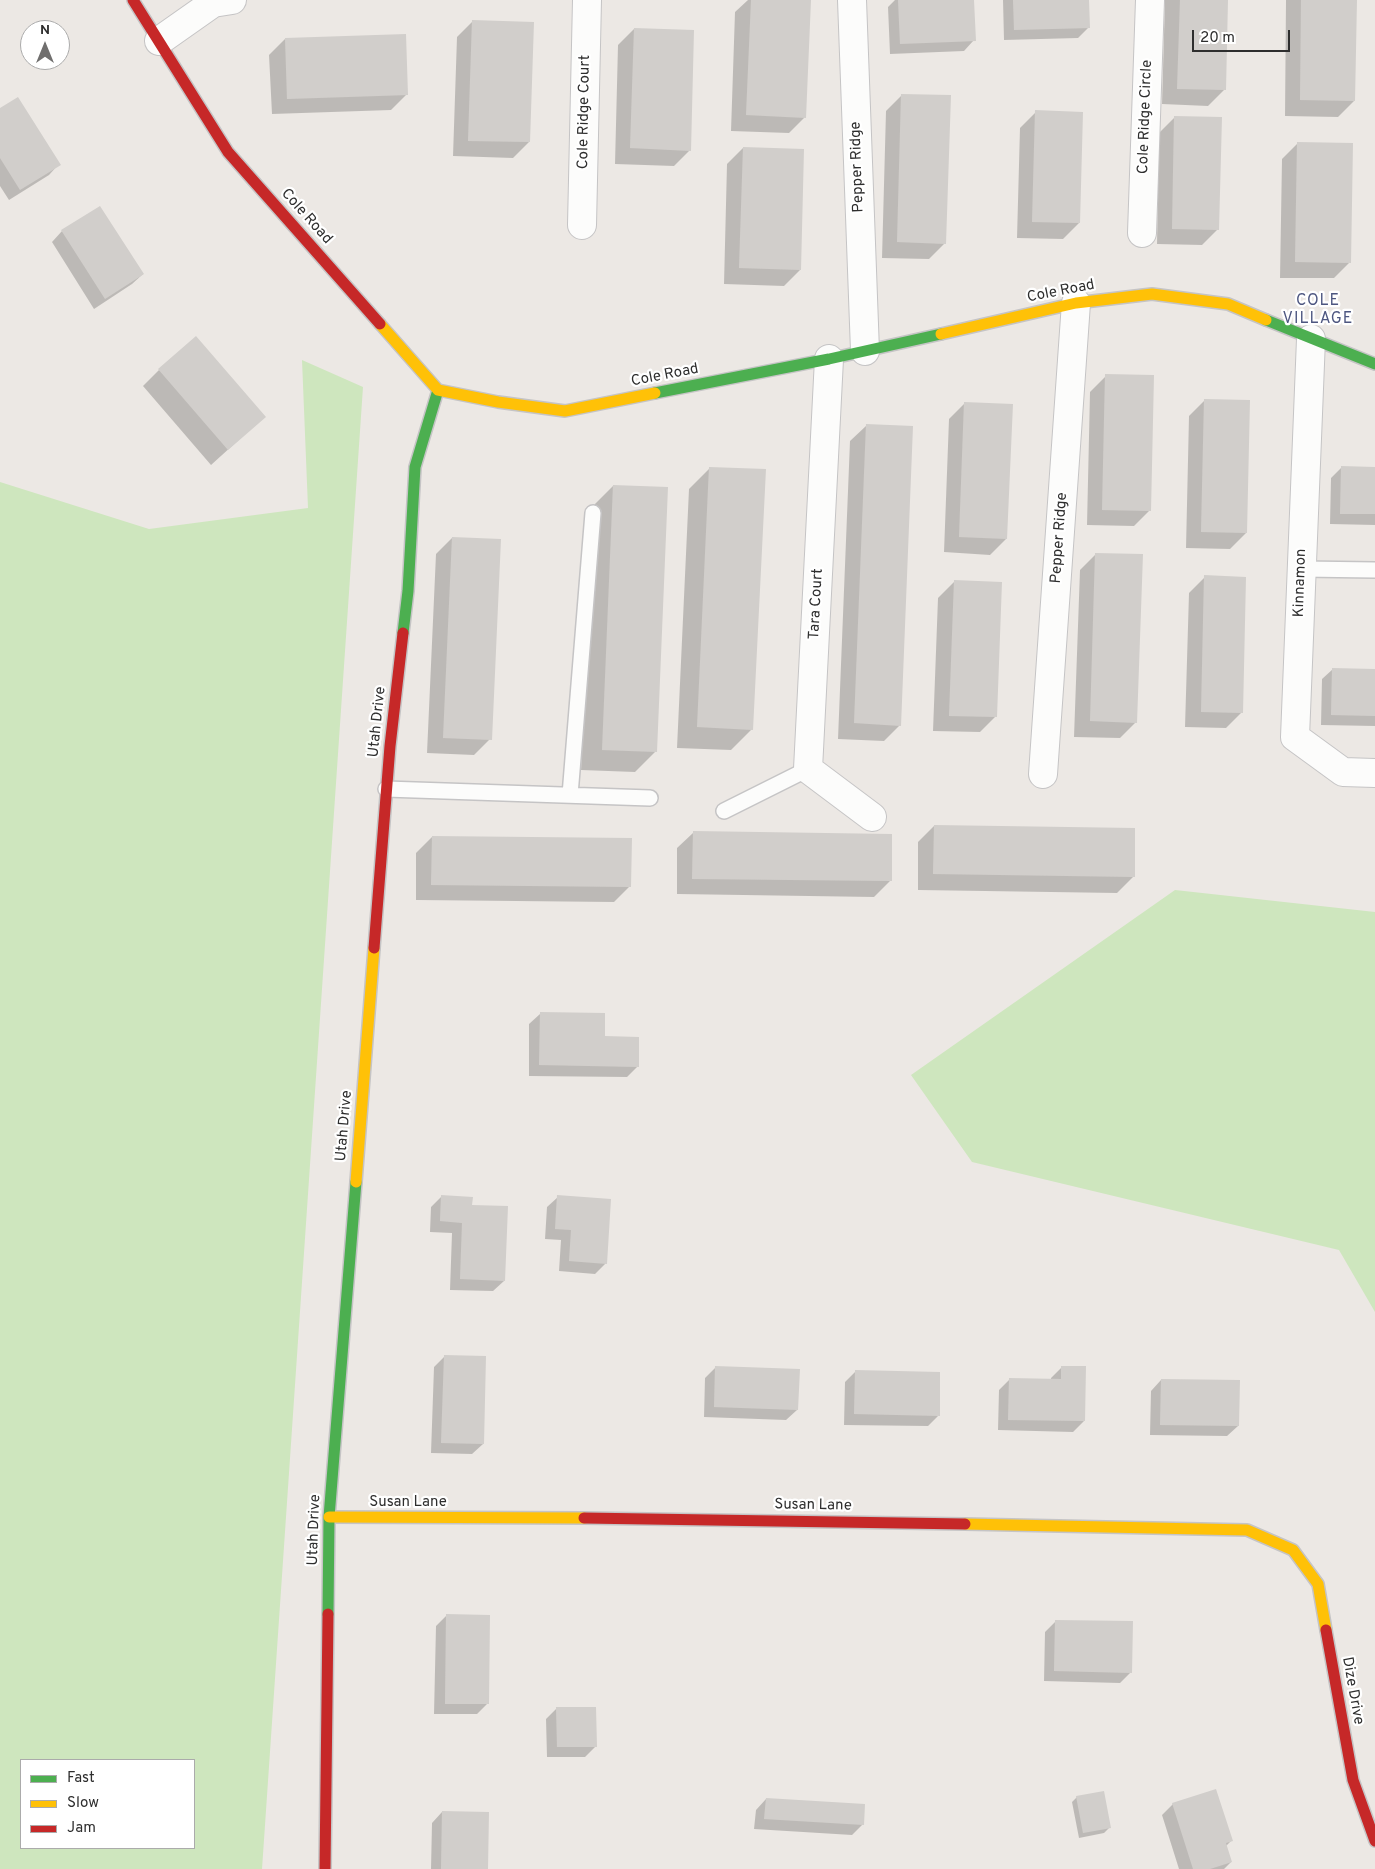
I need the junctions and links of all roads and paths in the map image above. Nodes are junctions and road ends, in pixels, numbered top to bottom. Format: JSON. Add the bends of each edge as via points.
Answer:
{"nodes":[{"id":1,"x":133,"y":0,"type":"edge"},
{"id":2,"x":232,"y":0,"type":"edge"},
{"id":3,"x":587,"y":0,"type":"edge"},
{"id":4,"x":852,"y":0,"type":"edge"},
{"id":5,"x":1150,"y":0,"type":"edge"},
{"id":6,"x":159,"y":40,"type":"junction"},
{"id":7,"x":582,"y":225,"type":"dead end"},
{"id":8,"x":1142,"y":234,"type":"dead end"},
{"id":9,"x":1076,"y":303,"type":"junction"},
{"id":10,"x":1310,"y":339,"type":"junction"},
{"id":11,"x":865,"y":343,"type":"junction"},
{"id":12,"x":829,"y":359,"type":"junction"},
{"id":13,"x":1375,"y":364,"type":"edge"},
{"id":14,"x":438,"y":390,"type":"junction"},
{"id":15,"x":593,"y":513,"type":"dead end"},
{"id":16,"x":1302,"y":570,"type":"junction"},
{"id":17,"x":1375,"y":570,"type":"edge"},
{"id":18,"x":808,"y":770,"type":"junction"},
{"id":19,"x":1375,"y":773,"type":"edge"},
{"id":20,"x":1043,"y":774,"type":"dead end"},
{"id":21,"x":386,"y":789,"type":"junction"},
{"id":22,"x":570,"y":795,"type":"junction"},
{"id":23,"x":650,"y":798,"type":"dead end"},
{"id":24,"x":724,"y":811,"type":"dead end"},
{"id":25,"x":872,"y":817,"type":"dead end"},
{"id":26,"x":329,"y":1517,"type":"junction"},
{"id":27,"x":1293,"y":1550,"type":"joint"},
{"id":28,"x":1375,"y":1841,"type":"edge"},
{"id":29,"x":325,"y":1869,"type":"edge"}],
"edges":[{"from":1,"to":6,"type":"street","name":"Cole Road"},
{"from":2,"to":6,"type":"street","via":[[213,3]]},
{"from":3,"to":7,"type":"street","name":"Cole Ridge Court"},
{"from":4,"to":11,"type":"street","name":"Pepper Ridge"},
{"from":5,"to":8,"type":"street","name":"Cole Ridge Circle"},
{"from":6,"to":14,"type":"street","name":"Cole Road","via":[[228,152]]},
{"from":9,"to":10,"type":"street","name":"Cole Road","via":[[1152,294],[1228,304]]},
{"from":9,"to":11,"type":"street","name":"Cole Road"},
{"from":9,"to":20,"type":"street","name":"Pepper Ridge"},
{"from":10,"to":13,"type":"street","name":"Cole Road"},
{"from":10,"to":16,"type":"street","name":"Kinnamon"},
{"from":11,"to":12,"type":"street","name":"Cole Road"},
{"from":12,"to":14,"type":"street","name":"Cole Road","via":[[565,411]]},
{"from":12,"to":18,"type":"street","name":"Tara Court"},
{"from":14,"to":21,"type":"street","name":"Utah Drive","via":[[415,466],[408,591]]},
{"from":15,"to":22,"type":"lane"},
{"from":16,"to":17,"type":"lane"},
{"from":16,"to":19,"type":"street","name":"Kinnamon","via":[[1295,737],[1343,772]]},
{"from":18,"to":24,"type":"lane"},
{"from":18,"to":25,"type":"street"},
{"from":21,"to":22,"type":"lane"},
{"from":21,"to":26,"type":"street","name":"Utah Drive"},
{"from":22,"to":23,"type":"lane"},
{"from":26,"to":27,"type":"street","name":"Susan Lane","via":[[687,1519],[1247,1530]]},
{"from":26,"to":29,"type":"street","name":"Utah Drive"},
{"from":27,"to":28,"type":"street","name":"Dize Drive","via":[[1318,1584],[1353,1780]]}]}
